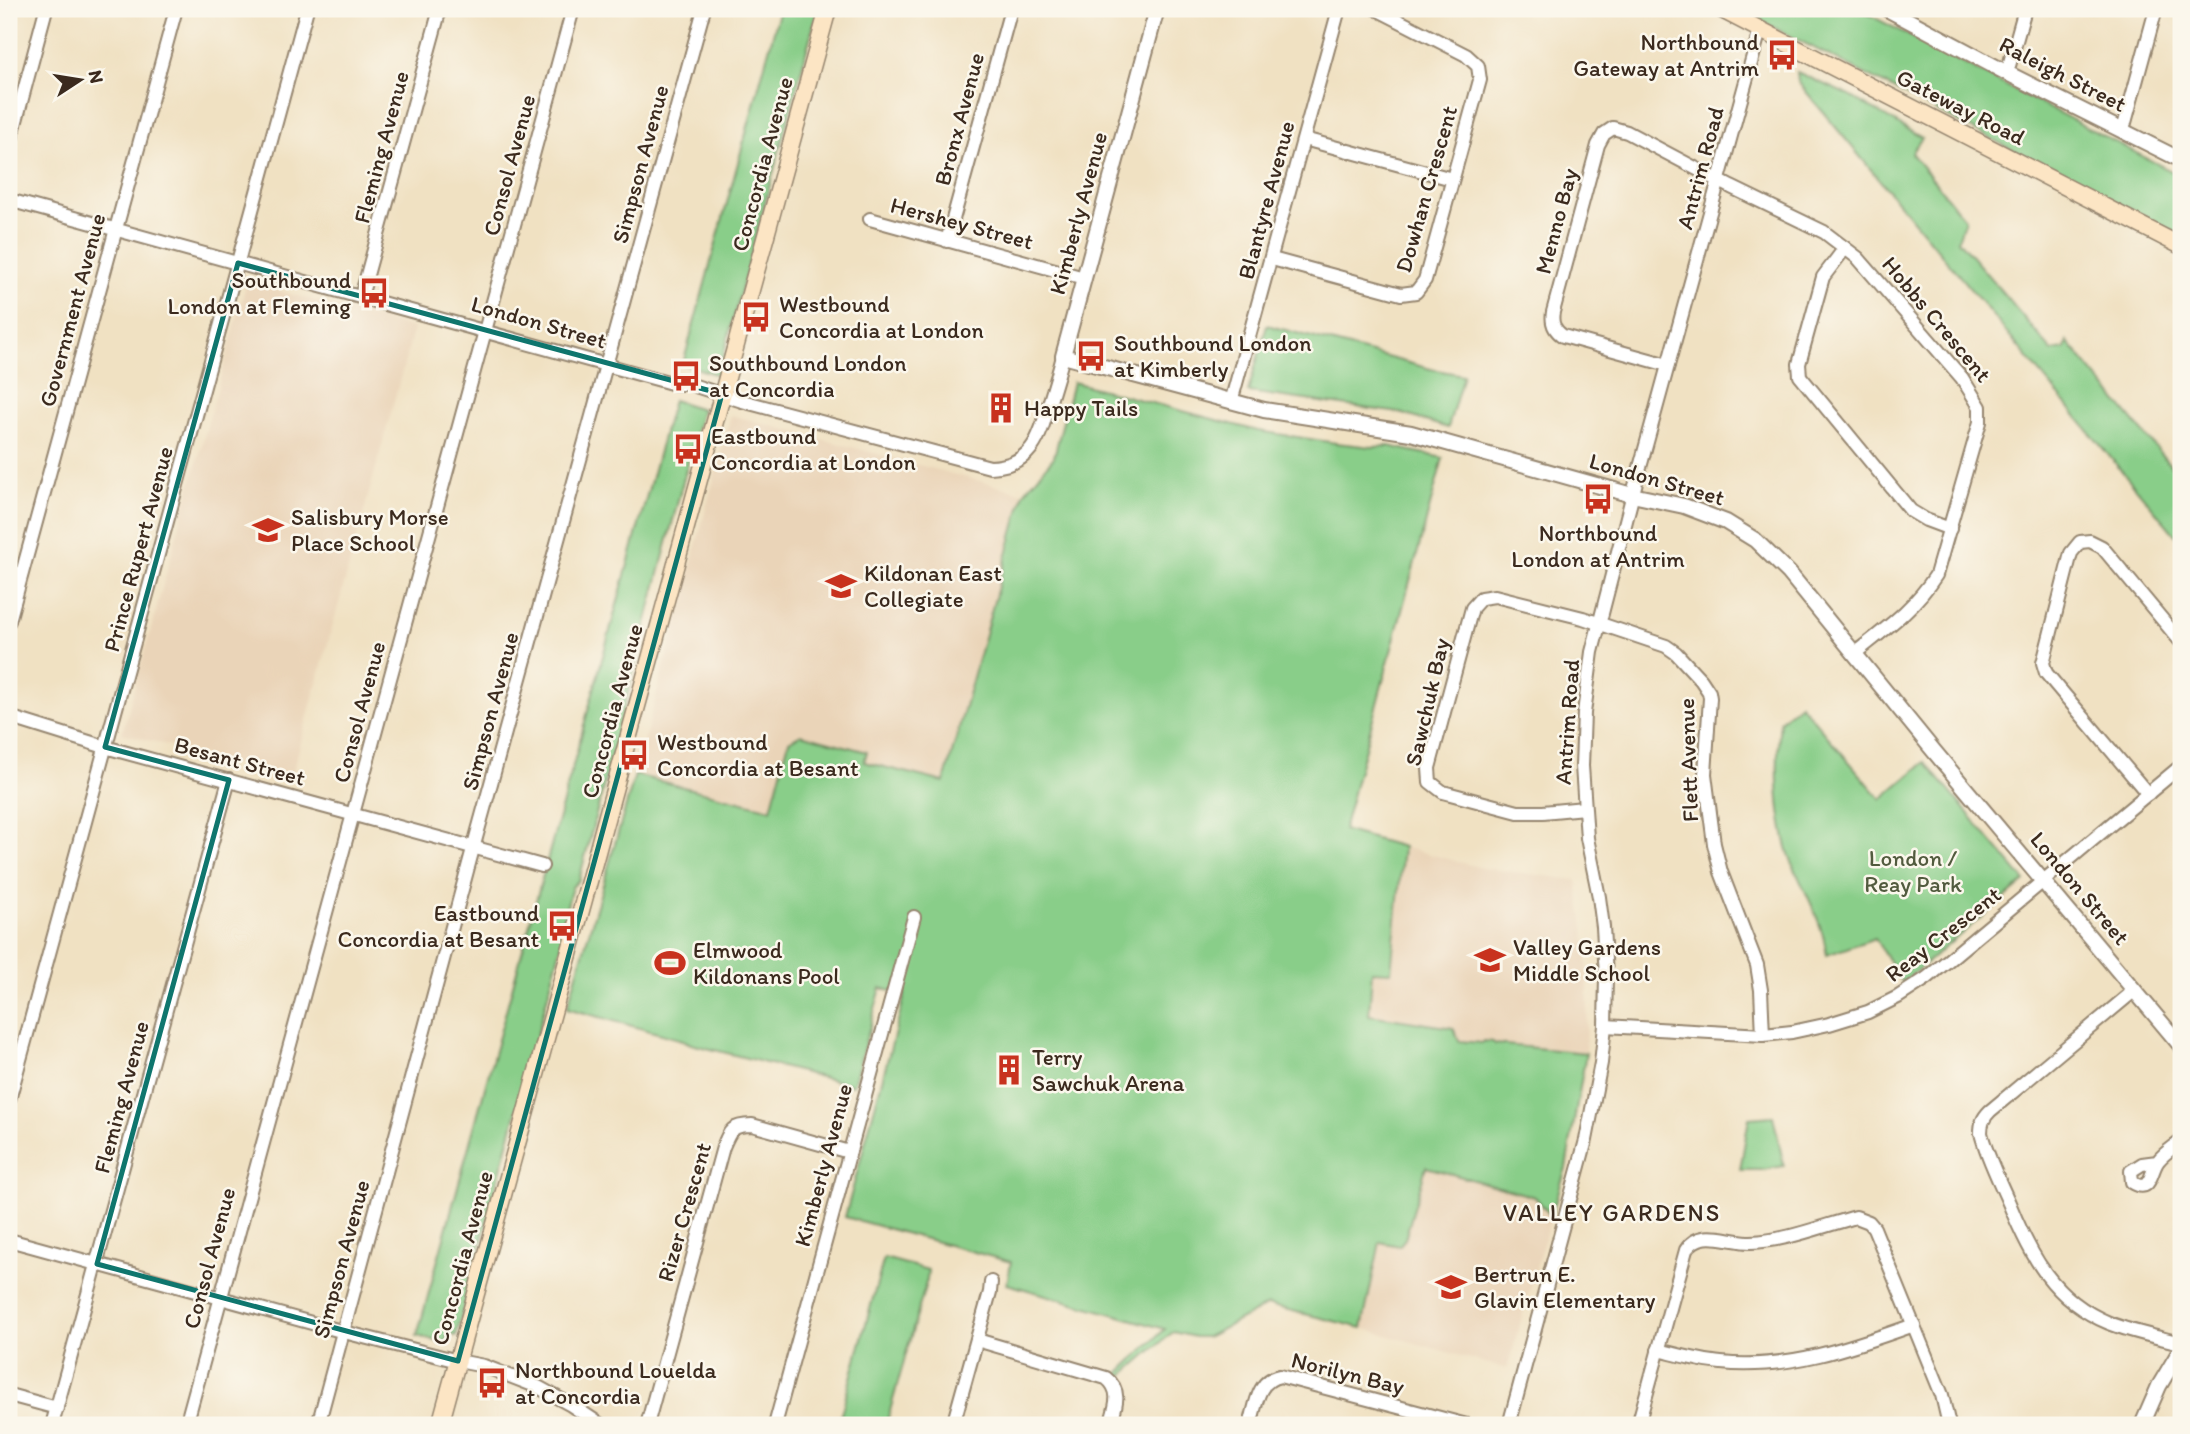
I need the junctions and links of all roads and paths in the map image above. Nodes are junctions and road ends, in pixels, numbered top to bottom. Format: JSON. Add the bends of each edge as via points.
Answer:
{"nodes":[{"id":1,"x":46,"y":9,"type":"edge"},
{"id":2,"x":176,"y":9,"type":"edge"},
{"id":3,"x":307,"y":9,"type":"edge"},
{"id":4,"x":440,"y":9,"type":"edge"},
{"id":5,"x":573,"y":9,"type":"edge"},
{"id":6,"x":704,"y":9,"type":"edge"},
{"id":7,"x":828,"y":9,"type":"edge"},
{"id":8,"x":1011,"y":9,"type":"edge"},
{"id":9,"x":1157,"y":9,"type":"edge"},
{"id":10,"x":1339,"y":9,"type":"edge"},
{"id":11,"x":1376,"y":9,"type":"edge"},
{"id":12,"x":1720,"y":9,"type":"edge"},
{"id":13,"x":2025,"y":9,"type":"edge"},
{"id":14,"x":2156,"y":9,"type":"edge"},
{"id":15,"x":1892,"y":10,"type":"edge"},
{"id":16,"x":1760,"y":30,"type":"junction"},
{"id":17,"x":2007,"y":74,"type":"junction"},
{"id":18,"x":2123,"y":130,"type":"junction"},
{"id":19,"x":1304,"y":139,"type":"junction"},
{"id":20,"x":9,"y":147,"type":"edge"},
{"id":21,"x":2181,"y":160,"type":"edge"},
{"id":22,"x":1452,"y":179,"type":"junction"},
{"id":23,"x":1718,"y":180,"type":"junction"},
{"id":24,"x":9,"y":200,"type":"edge"},
{"id":25,"x":870,"y":219,"type":"dead end"},
{"id":26,"x":116,"y":230,"type":"junction"},
{"id":27,"x":947,"y":241,"type":"junction"},
{"id":28,"x":2181,"y":246,"type":"edge"},
{"id":29,"x":1845,"y":248,"type":"junction"},
{"id":30,"x":1272,"y":260,"type":"junction"},
{"id":31,"x":238,"y":263,"type":"junction"},
{"id":32,"x":1084,"y":278,"type":"junction"},
{"id":33,"x":361,"y":297,"type":"junction"},
{"id":34,"x":485,"y":331,"type":"junction"},
{"id":35,"x":1063,"y":356,"type":"junction"},
{"id":36,"x":607,"y":365,"type":"junction"},
{"id":37,"x":1668,"y":365,"type":"junction"},
{"id":38,"x":722,"y":394,"type":"junction"},
{"id":39,"x":1231,"y":402,"type":"junction"},
{"id":40,"x":1043,"y":428,"type":"joint"},
{"id":41,"x":1632,"y":495,"type":"junction"},
{"id":42,"x":1950,"y":529,"type":"junction"},
{"id":43,"x":9,"y":621,"type":"edge"},
{"id":44,"x":1598,"y":624,"type":"junction"},
{"id":45,"x":2181,"y":642,"type":"edge"},
{"id":46,"x":1854,"y":654,"type":"junction"},
{"id":47,"x":9,"y":717,"type":"edge"},
{"id":48,"x":105,"y":747,"type":"junction"},
{"id":49,"x":2181,"y":766,"type":"edge"},
{"id":50,"x":229,"y":780,"type":"junction"},
{"id":51,"x":2148,"y":794,"type":"junction"},
{"id":52,"x":1584,"y":808,"type":"junction"},
{"id":53,"x":353,"y":814,"type":"junction"},
{"id":54,"x":474,"y":847,"type":"junction"},
{"id":55,"x":542,"y":866,"type":"dead end"},
{"id":56,"x":2044,"y":881,"type":"junction"},
{"id":57,"x":914,"y":916,"type":"dead end"},
{"id":58,"x":2135,"y":990,"type":"junction"},
{"id":59,"x":1605,"y":1026,"type":"junction"},
{"id":60,"x":1763,"y":1035,"type":"junction"},
{"id":61,"x":2181,"y":1046,"type":"edge"},
{"id":62,"x":9,"y":1100,"type":"edge"},
{"id":63,"x":2181,"y":1141,"type":"edge"},
{"id":64,"x":849,"y":1153,"type":"junction"},
{"id":65,"x":2157,"y":1162,"type":"dead end"},
{"id":66,"x":9,"y":1240,"type":"edge"},
{"id":67,"x":97,"y":1264,"type":"junction"},
{"id":68,"x":991,"y":1282,"type":"dead end"},
{"id":69,"x":220,"y":1297,"type":"junction"},
{"id":70,"x":1914,"y":1325,"type":"junction"},
{"id":71,"x":344,"y":1332,"type":"junction"},
{"id":72,"x":977,"y":1340,"type":"junction"},
{"id":73,"x":2181,"y":1343,"type":"edge"},
{"id":74,"x":2181,"y":1349,"type":"edge"},
{"id":75,"x":1658,"y":1350,"type":"junction"},
{"id":76,"x":458,"y":1361,"type":"junction"},
{"id":77,"x":9,"y":1395,"type":"edge"},
{"id":78,"x":57,"y":1408,"type":"junction"},
{"id":79,"x":52,"y":1425,"type":"edge"},
{"id":80,"x":186,"y":1425,"type":"edge"},
{"id":81,"x":318,"y":1425,"type":"edge"},
{"id":82,"x":440,"y":1425,"type":"edge"},
{"id":83,"x":601,"y":1425,"type":"edge"},
{"id":84,"x":647,"y":1425,"type":"edge"},
{"id":85,"x":775,"y":1425,"type":"edge"},
{"id":86,"x":953,"y":1425,"type":"edge"},
{"id":87,"x":1110,"y":1425,"type":"edge"},
{"id":88,"x":1251,"y":1425,"type":"edge"},
{"id":89,"x":1466,"y":1425,"type":"edge"},
{"id":90,"x":1509,"y":1425,"type":"edge"},
{"id":91,"x":1638,"y":1425,"type":"edge"},
{"id":92,"x":1950,"y":1425,"type":"edge"},
{"id":93,"x":2142,"y":1425,"type":"edge"}],
"edges":[{"from":1,"to":20,"type":"street"},
{"from":2,"to":26,"type":"street","name":"Government Avenue"},
{"from":3,"to":31,"type":"street","name":"Prince Rupert Avenue"},
{"from":4,"to":33,"type":"street","name":"Fleming Avenue"},
{"from":5,"to":34,"type":"street","name":"Consol Avenue"},
{"from":6,"to":36,"type":"street","name":"Simpson Avenue"},
{"from":7,"to":38,"type":"main road","name":"Concordia Avenue"},
{"from":8,"to":27,"type":"street","name":"Bronx Avenue"},
{"from":9,"to":32,"type":"street","name":"Kimberly Avenue"},
{"from":10,"to":19,"type":"street","name":"Blantyre Avenue"},
{"from":11,"to":22,"type":"street","name":"Dowhan Crescent","via":[[1466,55],[1478,66],[1480,80]]},
{"from":12,"to":16,"type":"main road","name":"Gateway Road"},
{"from":13,"to":17,"type":"street"},
{"from":14,"to":18,"type":"street"},
{"from":15,"to":17,"type":"street","name":"Raleigh Street"},
{"from":16,"to":23,"type":"street","name":"Antrim Road"},
{"from":16,"to":28,"type":"main road","name":"Gateway Road"},
{"from":17,"to":18,"type":"street","name":"Raleigh Street"},
{"from":18,"to":21,"type":"street","name":"Raleigh Street"},
{"from":19,"to":22,"type":"street"},
{"from":19,"to":30,"type":"street","name":"Blantyre Avenue"},
{"from":22,"to":30,"type":"street","name":"Dowhan Crescent","via":[[1425,280],[1416,292],[1401,295]]},
{"from":23,"to":29,"type":"street","name":"Hobbs Crescent","via":[[1824,232]]},
{"from":23,"to":37,"type":"street","name":"Antrim Road"},
{"from":23,"to":37,"type":"street","name":"Menno Bay","via":[[1627,132],[1613,128],[1598,145],[1552,322],[1563,336]]},
{"from":24,"to":26,"type":"street","name":"London Street"},
{"from":25,"to":27,"type":"street","name":"Hershey Street"},
{"from":26,"to":31,"type":"street","name":"London Street"},
{"from":26,"to":43,"type":"street","name":"Government Avenue"},
{"from":27,"to":32,"type":"street","name":"Hershey Street"},
{"from":29,"to":42,"type":"street","name":"Hobbs Crescent","via":[[1962,378],[1980,407],[1980,422]]},
{"from":29,"to":42,"type":"street","via":[[1823,277],[1799,364],[1800,376],[1911,511]]},
{"from":30,"to":39,"type":"street","name":"Blantyre Avenue"},
{"from":31,"to":33,"type":"street","name":"London Street"},
{"from":31,"to":48,"type":"street","name":"Prince Rupert Avenue"},
{"from":32,"to":35,"type":"street","name":"Kimberly Avenue"},
{"from":33,"to":34,"type":"street","name":"London Street"},
{"from":34,"to":36,"type":"street","name":"London Street"},
{"from":34,"to":53,"type":"street","name":"Consol Avenue"},
{"from":35,"to":39,"type":"street","name":"London Street"},
{"from":35,"to":40,"type":"street","name":"Kimberly Avenue"},
{"from":36,"to":38,"type":"street","name":"London Street"},
{"from":36,"to":54,"type":"street","name":"Simpson Avenue"},
{"from":37,"to":41,"type":"street","name":"Antrim Road"},
{"from":38,"to":40,"type":"street","name":"London Street","via":[[990,467],[1006,465],[1030,451]]},
{"from":38,"to":76,"type":"main road","name":"Concordia Avenue"},
{"from":39,"to":41,"type":"street","name":"London Street","via":[[1411,433]]},
{"from":41,"to":44,"type":"street","name":"Antrim Road"},
{"from":41,"to":46,"type":"street","name":"London Street","via":[[1706,513],[1755,540],[1789,573]]},
{"from":42,"to":46,"type":"street","name":"Hobbs Crescent","via":[[1936,575],[1923,594]]},
{"from":44,"to":52,"type":"street","name":"Antrim Road","via":[[1584,713]]},
{"from":44,"to":52,"type":"street","name":"Sawchuk Bay","via":[[1495,596],[1476,602],[1428,775],[1443,792],[1518,812]]},
{"from":44,"to":60,"type":"street","name":"Flett Avenue","via":[[1666,646],[1709,692],[1706,774],[1711,821],[1721,872],[1757,965]]},
{"from":45,"to":51,"type":"street","via":[[2102,547],[2080,542],[2071,553],[2043,663],[2046,673]]},
{"from":46,"to":56,"type":"street","name":"London Street"},
{"from":47,"to":48,"type":"street","name":"Besant Street"},
{"from":48,"to":50,"type":"street","name":"Besant Street"},
{"from":48,"to":62,"type":"street","name":"Prince Rupert Avenue"},
{"from":49,"to":51,"type":"street","name":"Reay Crescent"},
{"from":50,"to":53,"type":"street","name":"Besant Street"},
{"from":50,"to":67,"type":"street","name":"Fleming Avenue"},
{"from":51,"to":56,"type":"street","name":"Reay Crescent"},
{"from":52,"to":59,"type":"street","name":"Antrim Road","via":[[1603,927]]},
{"from":53,"to":54,"type":"street","name":"Besant Street"},
{"from":53,"to":69,"type":"street","name":"Consol Avenue"},
{"from":54,"to":55,"type":"street","name":"Besant Street"},
{"from":54,"to":71,"type":"street","name":"Simpson Avenue"},
{"from":56,"to":58,"type":"street","name":"London Street"},
{"from":56,"to":60,"type":"street","name":"Reay Crescent","via":[[1898,997],[1844,1021]]},
{"from":57,"to":64,"type":"street","name":"Kimberly Avenue"},
{"from":58,"to":61,"type":"street","name":"London Street"},
{"from":58,"to":73,"type":"street","via":[[1984,1116],[1981,1133],[2029,1250],[2055,1286],[2108,1322]]},
{"from":59,"to":60,"type":"street","name":"Reay Crescent"},
{"from":59,"to":90,"type":"street","name":"Antrim Road","via":[[1587,1140]]},
{"from":63,"to":65,"type":"street"},
{"from":64,"to":84,"type":"street","name":"Rizer Crescent","via":[[752,1125],[730,1131]]},
{"from":64,"to":85,"type":"street","name":"Kimberly Avenue"},
{"from":66,"to":67,"type":"street"},
{"from":67,"to":69,"type":"street"},
{"from":67,"to":78,"type":"street","name":"Fleming Avenue"},
{"from":68,"to":72,"type":"street"},
{"from":69,"to":71,"type":"street"},
{"from":69,"to":80,"type":"street","name":"Consol Avenue"},
{"from":70,"to":75,"type":"street","via":[[1827,1354],[1767,1364],[1721,1363]]},
{"from":70,"to":75,"type":"street","via":[[1874,1228],[1856,1217],[1770,1240],[1695,1240],[1686,1250]]},
{"from":70,"to":92,"type":"street"},
{"from":71,"to":76,"type":"street"},
{"from":71,"to":81,"type":"street","name":"Simpson Avenue"},
{"from":72,"to":86,"type":"street"},
{"from":72,"to":87,"type":"street","via":[[1106,1378],[1116,1389],[1117,1400]]},
{"from":74,"to":93,"type":"street"},
{"from":75,"to":91,"type":"street"},
{"from":76,"to":82,"type":"main road","name":"Concordia Avenue"},
{"from":76,"to":83,"type":"street","via":[[485,1366],[538,1387]]},
{"from":77,"to":78,"type":"street"},
{"from":78,"to":79,"type":"street","name":"Fleming Avenue"},
{"from":88,"to":89,"type":"street","name":"Norilyn Bay","via":[[1262,1386],[1280,1376]]}]}
